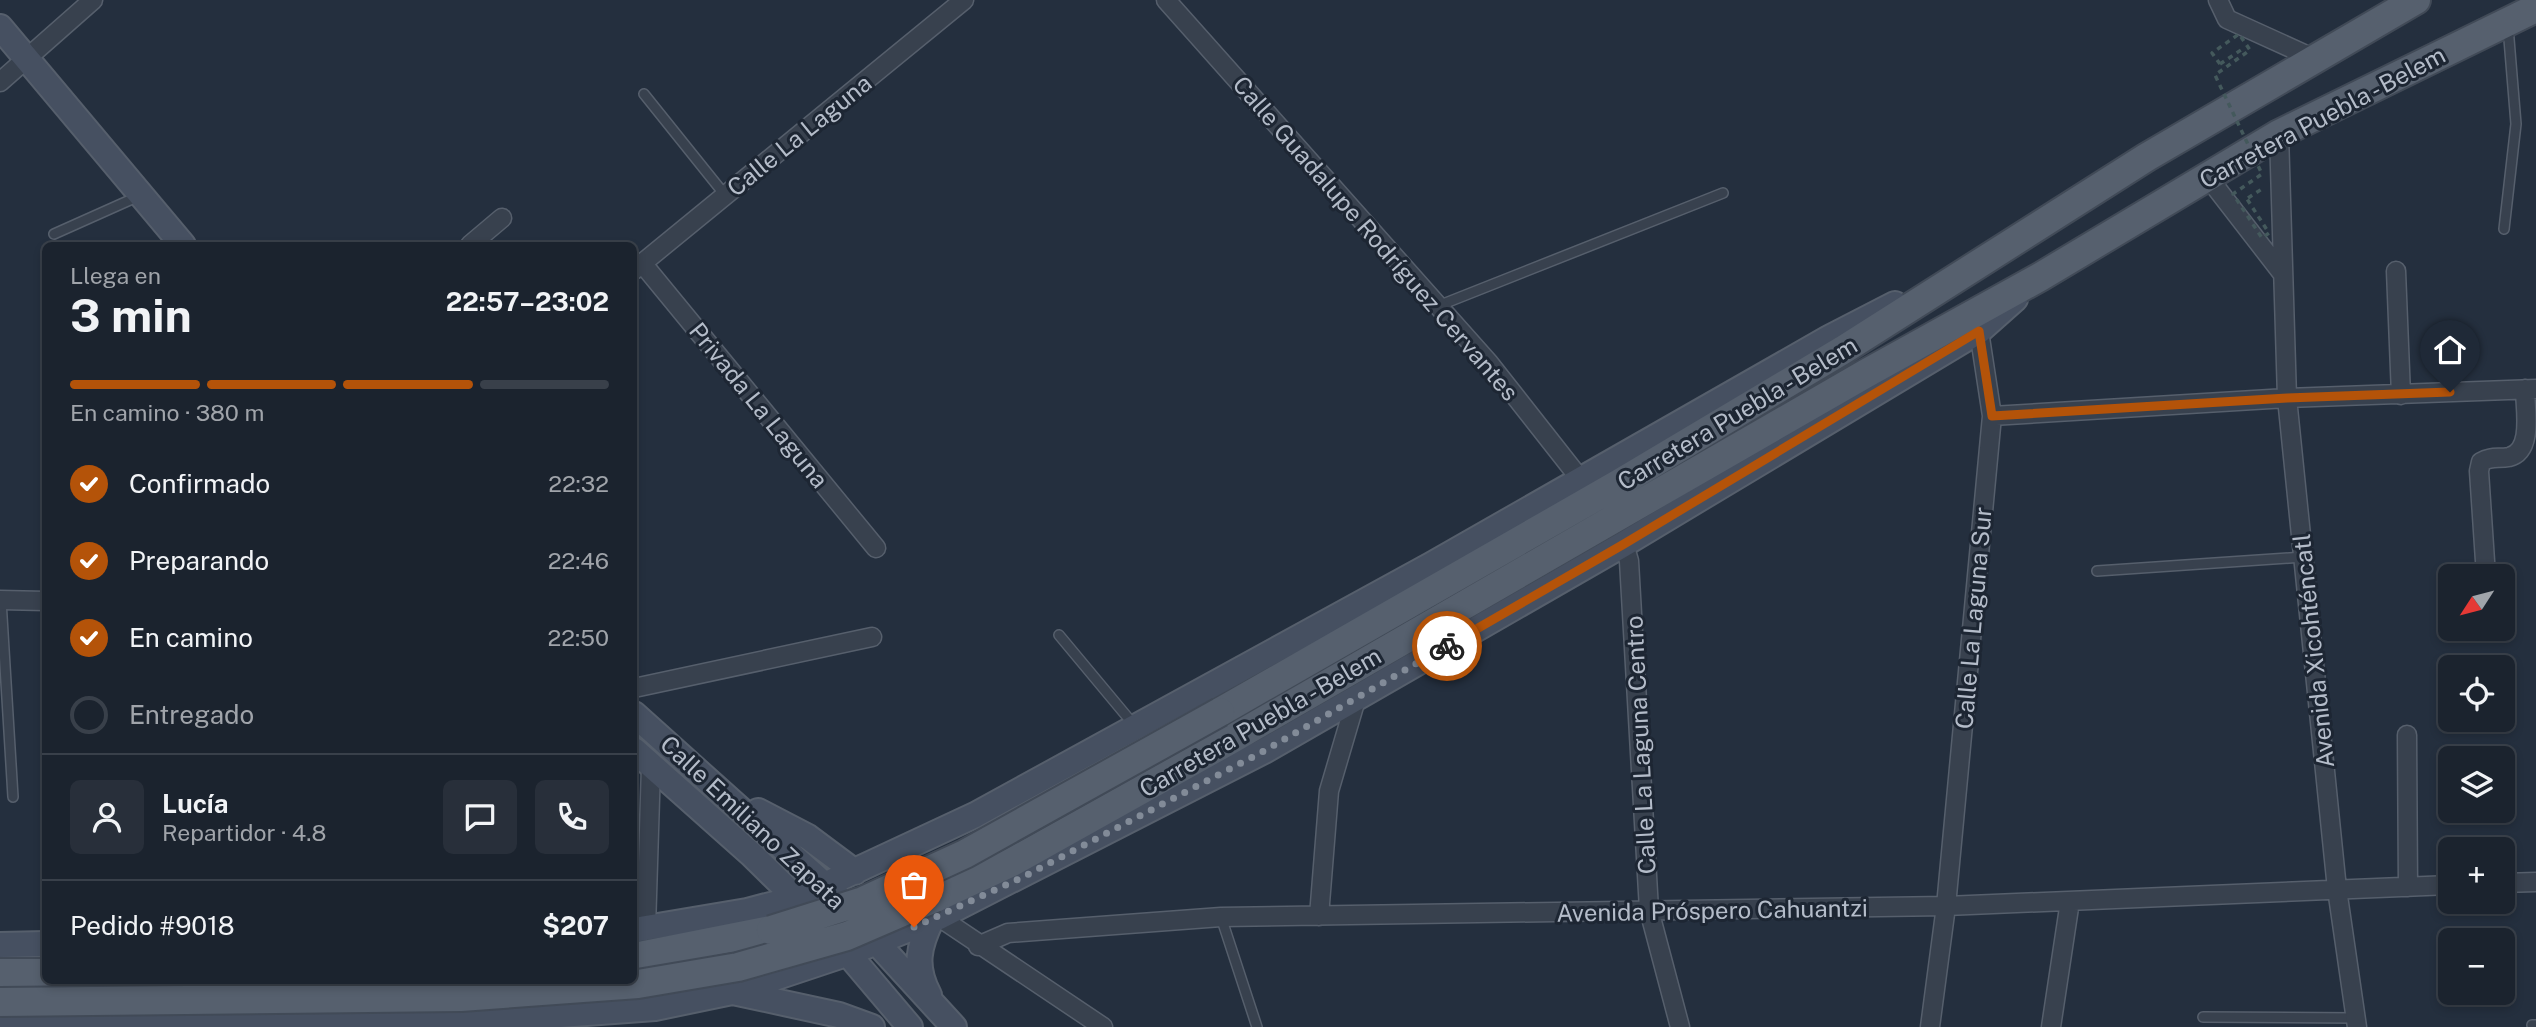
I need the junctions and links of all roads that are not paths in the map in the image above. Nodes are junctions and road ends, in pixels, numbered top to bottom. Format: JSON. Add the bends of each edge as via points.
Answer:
{"nodes":[{"id":1,"x":93,"y":0,"type":"edge"},
{"id":2,"x":964,"y":0,"type":"edge"},
{"id":3,"x":1166,"y":0,"type":"edge"},
{"id":4,"x":2218,"y":0,"type":"edge"},
{"id":5,"x":2416,"y":0,"type":"edge"},
{"id":6,"x":2536,"y":8,"type":"edge"},
{"id":7,"x":2507,"y":22,"type":"junction"},
{"id":8,"x":0,"y":27,"type":"edge"},
{"id":9,"x":2315,"y":59,"type":"junction"},
{"id":10,"x":26,"y":60,"type":"junction"},
{"id":11,"x":0,"y":82,"type":"edge"},
{"id":12,"x":644,"y":94,"type":"dead end"},
{"id":13,"x":2279,"y":134,"type":"junction"},
{"id":14,"x":2207,"y":176,"type":"junction"},
{"id":15,"x":1723,"y":193,"type":"dead end"},
{"id":16,"x":141,"y":195,"type":"junction"},
{"id":17,"x":725,"y":195,"type":"junction"},
{"id":18,"x":502,"y":218,"type":"dead end"},
{"id":19,"x":2504,"y":229,"type":"dead end"},
{"id":20,"x":54,"y":234,"type":"dead end"},
{"id":21,"x":180,"y":242,"type":"edge"},
{"id":22,"x":474,"y":242,"type":"edge"},
{"id":23,"x":2004,"y":248,"type":"junction"},
{"id":24,"x":638,"y":266,"type":"edge"},
{"id":25,"x":2396,"y":271,"type":"dead end"},
{"id":26,"x":2281,"y":274,"type":"junction"},
{"id":27,"x":2040,"y":277,"type":"junction"},
{"id":28,"x":1437,"y":307,"type":"junction"},
{"id":29,"x":1979,"y":331,"type":"junction"},
{"id":30,"x":2530,"y":389,"type":"edge"},
{"id":31,"x":2401,"y":395,"type":"junction"},
{"id":32,"x":2287,"y":398,"type":"junction"},
{"id":33,"x":1992,"y":416,"type":"junction"},
{"id":34,"x":1581,"y":480,"type":"junction"},
{"id":35,"x":1624,"y":544,"type":"junction"},
{"id":36,"x":876,"y":548,"type":"dead end"},
{"id":37,"x":2303,"y":557,"type":"junction"},
{"id":38,"x":2485,"y":564,"type":"edge"},
{"id":39,"x":2097,"y":571,"type":"dead end"},
{"id":40,"x":0,"y":600,"type":"edge"},
{"id":41,"x":42,"y":601,"type":"edge"},
{"id":42,"x":1059,"y":635,"type":"dead end"},
{"id":43,"x":872,"y":638,"type":"dead end"},
{"id":44,"x":637,"y":687,"type":"edge"},
{"id":45,"x":1357,"y":696,"type":"junction"},
{"id":46,"x":637,"y":717,"type":"edge"},
{"id":47,"x":1137,"y":728,"type":"junction"},
{"id":48,"x":2407,"y":735,"type":"dead end"},
{"id":49,"x":642,"y":758,"type":"edge"},
{"id":50,"x":720,"y":791,"type":"junction"},
{"id":51,"x":13,"y":797,"type":"dead end"},
{"id":52,"x":751,"y":853,"type":"junction"},
{"id":53,"x":855,"y":872,"type":"junction"},
{"id":54,"x":2536,"y":882,"type":"edge"},
{"id":55,"x":2515,"y":883,"type":"edge"},
{"id":56,"x":828,"y":885,"type":"junction"},
{"id":57,"x":2438,"y":886,"type":"edge"},
{"id":58,"x":2408,"y":887,"type":"junction"},
{"id":59,"x":2337,"y":889,"type":"junction"},
{"id":60,"x":797,"y":898,"type":"junction"},
{"id":61,"x":2070,"y":901,"type":"junction"},
{"id":62,"x":1946,"y":906,"type":"junction"},
{"id":63,"x":1649,"y":910,"type":"junction"},
{"id":64,"x":747,"y":911,"type":"junction"},
{"id":65,"x":1319,"y":916,"type":"junction"},
{"id":66,"x":1221,"y":917,"type":"junction"},
{"id":67,"x":936,"y":918,"type":"junction"},
{"id":68,"x":640,"y":929,"type":"edge"},
{"id":69,"x":876,"y":942,"type":"junction"},
{"id":70,"x":42,"y":944,"type":"edge"},
{"id":71,"x":0,"y":945,"type":"edge"},
{"id":72,"x":978,"y":946,"type":"junction"},
{"id":73,"x":849,"y":953,"type":"junction"},
{"id":74,"x":637,"y":956,"type":"edge"},
{"id":75,"x":0,"y":973,"type":"edge"},
{"id":76,"x":42,"y":973,"type":"edge"},
{"id":77,"x":732,"y":992,"type":"junction"},
{"id":78,"x":0,"y":1002,"type":"edge"},
{"id":79,"x":934,"y":1005,"type":"junction"},
{"id":80,"x":655,"y":1017,"type":"edge"},
{"id":81,"x":2203,"y":1017,"type":"dead end"},
{"id":82,"x":2357,"y":1022,"type":"edge"},
{"id":83,"x":0,"y":1025,"type":"edge"},
{"id":84,"x":872,"y":1027,"type":"edge"},
{"id":85,"x":910,"y":1027,"type":"edge"},
{"id":86,"x":954,"y":1027,"type":"edge"},
{"id":87,"x":1103,"y":1027,"type":"edge"},
{"id":88,"x":1257,"y":1027,"type":"edge"},
{"id":89,"x":1680,"y":1027,"type":"edge"},
{"id":90,"x":1930,"y":1027,"type":"edge"},
{"id":91,"x":2051,"y":1027,"type":"edge"}],
"edges":[{"from":1,"to":10,"type":"street"},
{"from":2,"to":17,"type":"street","name":"Calle La Laguna"},
{"from":3,"to":28,"type":"street","name":"Calle Guadalupe Rodríguez Cervantes"},
{"from":4,"to":9,"type":"street","via":[[2227,19]]},
{"from":5,"to":9,"type":"main road","name":"Carretera Puebla - Belem"},
{"from":6,"to":7,"type":"main road","name":"Carretera Puebla - Belem"},
{"from":7,"to":13,"type":"main road","name":"Carretera Puebla - Belem"},
{"from":7,"to":19,"type":"lane","via":[[2516,124]]},
{"from":8,"to":10,"type":"street"},
{"from":9,"to":23,"type":"main road","name":"Carretera Puebla - Belem","via":[[2147,157]]},
{"from":10,"to":11,"type":"street"},
{"from":10,"to":16,"type":"street"},
{"from":12,"to":17,"type":"lane"},
{"from":13,"to":14,"type":"main road","name":"Carretera Puebla - Belem"},
{"from":13,"to":26,"type":"street","name":"Avenida Xicohténcatl"},
{"from":14,"to":26,"type":"street"},
{"from":14,"to":27,"type":"main road","name":"Carretera Puebla - Belem"},
{"from":15,"to":28,"type":"lane"},
{"from":16,"to":20,"type":"lane"},
{"from":16,"to":21,"type":"street"},
{"from":17,"to":24,"type":"street","name":"Calle La Laguna"},
{"from":18,"to":22,"type":"street"},
{"from":23,"to":34,"type":"street","name":"Carretera Puebla - Belem","via":[[1829,338]]},
{"from":23,"to":74,"type":"main road","name":"Carretera Puebla - Belem","bridge":true,"via":[[1619,483],[965,854],[863,901],[802,921]]},
{"from":24,"to":36,"type":"street","name":"Privada La Laguna"},
{"from":25,"to":31,"type":"street"},
{"from":26,"to":32,"type":"street","name":"Avenida Xicohténcatl"},
{"from":27,"to":29,"type":"street","name":"Carretera Puebla - Belem"},
{"from":27,"to":78,"type":"main road","name":"Carretera Puebla - Belem","bridge":true,"via":[[1012,862],[847,936],[738,967],[638,984],[551,992],[238,1002]]},
{"from":28,"to":34,"type":"street","name":"Calle Guadalupe Rodríguez Cervantes","via":[[1489,363]]},
{"from":29,"to":33,"type":"street","name":"Calle La Laguna Sur"},
{"from":29,"to":35,"type":"street","name":"Carretera Puebla - Belem"},
{"from":30,"to":31,"type":"street"},
{"from":30,"to":38,"type":"street","via":[[2525,444],[2520,452],[2481,462]]},
{"from":31,"to":32,"type":"street"},
{"from":32,"to":33,"type":"street"},
{"from":32,"to":37,"type":"street","name":"Avenida Xicohténcatl"},
{"from":33,"to":62,"type":"street","name":"Calle La Laguna Sur"},
{"from":34,"to":47,"type":"street","name":"Carretera Puebla - Belem"},
{"from":35,"to":45,"type":"street","name":"Carretera Puebla - Belem"},
{"from":35,"to":63,"type":"street","name":"Calle La Laguna Centro","via":[[1629,561]]},
{"from":37,"to":39,"type":"lane"},
{"from":37,"to":59,"type":"street","name":"Avenida Xicohténcatl"},
{"from":40,"to":41,"type":"street"},
{"from":40,"to":51,"type":"lane"},
{"from":42,"to":47,"type":"lane"},
{"from":43,"to":44,"type":"street"},
{"from":45,"to":65,"type":"street","via":[[1329,791]]},
{"from":45,"to":67,"type":"street","name":"Carretera Puebla - Belem","via":[[1264,751]]},
{"from":46,"to":50,"type":"street","name":"Calle Emiliano Zapata"},
{"from":47,"to":53,"type":"street","name":"Carretera Puebla - Belem","via":[[975,815]]},
{"from":48,"to":58,"type":"street"},
{"from":49,"to":52,"type":"street","name":"Calle Emiliano Zapata"},
{"from":49,"to":68,"type":"street"},
{"from":50,"to":53,"type":"street","via":[[808,837]]},
{"from":50,"to":56,"type":"street","name":"Calle Emiliano Zapata"},
{"from":52,"to":60,"type":"street","name":"Calle Emiliano Zapata"},
{"from":52,"to":64,"type":"street","via":[[760,875],[758,895]]},
{"from":53,"to":56,"type":"street","name":"Carretera Puebla - Belem"},
{"from":54,"to":55,"type":"street"},
{"from":56,"to":60,"type":"street","name":"Carretera Puebla - Belem"},
{"from":56,"to":69,"type":"street","name":"Calle Emiliano Zapata"},
{"from":57,"to":58,"type":"street","name":"Avenida Próspero Cahuantzi"},
{"from":58,"to":59,"type":"street","name":"Avenida Próspero Cahuantzi"},
{"from":59,"to":61,"type":"street","name":"Avenida Próspero Cahuantzi"},
{"from":59,"to":82,"type":"street","name":"Avenida Xicohténcatl"},
{"from":60,"to":64,"type":"street","name":"Carretera Puebla - Belem"},
{"from":60,"to":73,"type":"street","name":"Calle Emiliano Zapata"},
{"from":61,"to":62,"type":"street","name":"Avenida Próspero Cahuantzi"},
{"from":61,"to":91,"type":"street"},
{"from":62,"to":63,"type":"street","name":"Avenida Próspero Cahuantzi"},
{"from":62,"to":90,"type":"street","name":"Calle La Laguna Sur"},
{"from":63,"to":65,"type":"street","name":"Avenida Próspero Cahuantzi"},
{"from":63,"to":89,"type":"street","name":"Calle La Laguna Centro"},
{"from":64,"to":68,"type":"street","name":"Carretera Puebla - Belem"},
{"from":65,"to":66,"type":"street","name":"Avenida Próspero Cahuantzi"},
{"from":66,"to":72,"type":"street","name":"Avenida Próspero Cahuantzi","via":[[1008,933]]},
{"from":66,"to":88,"type":"lane"},
{"from":67,"to":69,"type":"street","name":"Carretera Puebla - Belem"},
{"from":67,"to":72,"type":"street"},
{"from":67,"to":79,"type":"street","via":[[918,955],[919,977]]},
{"from":69,"to":73,"type":"street","name":"Carretera Puebla - Belem"},
{"from":69,"to":79,"type":"street","name":"Calle Emiliano Zapata"},
{"from":70,"to":71,"type":"street"},
{"from":72,"to":87,"type":"street"},
{"from":73,"to":77,"type":"street","name":"Carretera Puebla - Belem"},
{"from":73,"to":85,"type":"street","name":"Calle Emiliano Zapata"},
{"from":75,"to":76,"type":"main road"},
{"from":77,"to":80,"type":"street","name":"Carretera Puebla - Belem"},
{"from":77,"to":84,"type":"street","via":[[839,1015]]},
{"from":79,"to":86,"type":"street","name":"Calle Emiliano Zapata"},
{"from":80,"to":83,"type":"street","name":"Carretera Puebla - Belem","via":[[603,1014]]},
{"from":81,"to":82,"type":"lane"}]}
